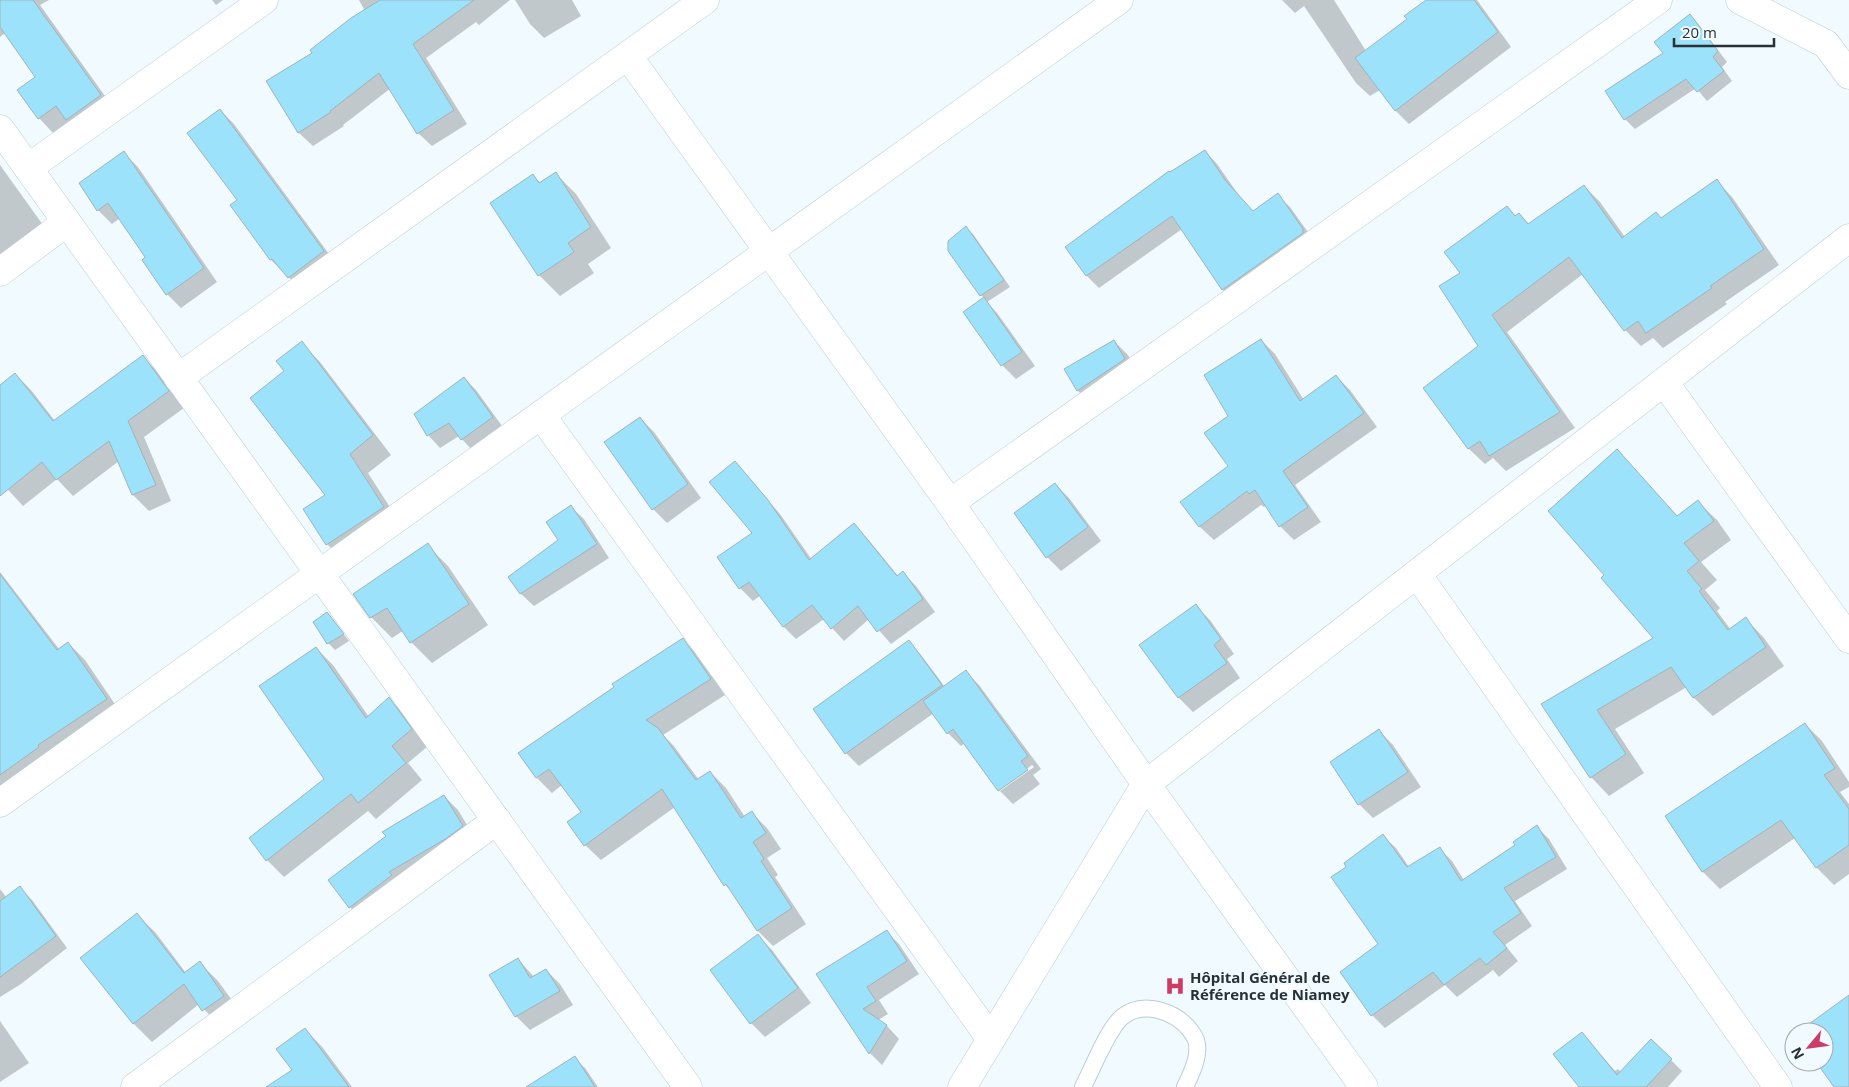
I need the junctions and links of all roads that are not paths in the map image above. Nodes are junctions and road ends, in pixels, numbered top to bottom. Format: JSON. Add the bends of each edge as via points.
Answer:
{"nodes":[{"id":1,"x":264,"y":0,"type":"edge"},
{"id":2,"x":705,"y":0,"type":"edge"},
{"id":3,"x":1119,"y":0,"type":"edge"},
{"id":4,"x":1658,"y":0,"type":"edge"},
{"id":5,"x":1740,"y":0,"type":"edge"},
{"id":6,"x":628,"y":56,"type":"junction"},
{"id":7,"x":1849,"y":75,"type":"edge"},
{"id":8,"x":0,"y":129,"type":"edge"},
{"id":9,"x":28,"y":168,"type":"junction"},
{"id":10,"x":67,"y":222,"type":"junction"},
{"id":11,"x":1849,"y":238,"type":"edge"},
{"id":12,"x":769,"y":251,"type":"junction"},
{"id":13,"x":0,"y":272,"type":"edge"},
{"id":14,"x":178,"y":378,"type":"junction"},
{"id":15,"x":1664,"y":382,"type":"junction"},
{"id":16,"x":541,"y":415,"type":"junction"},
{"id":17,"x":950,"y":503,"type":"junction"},
{"id":18,"x":320,"y":574,"type":"junction"},
{"id":19,"x":1417,"y":574,"type":"junction"},
{"id":20,"x":1849,"y":639,"type":"edge"},
{"id":21,"x":1146,"y":784,"type":"junction"},
{"id":22,"x":0,"y":803,"type":"edge"},
{"id":23,"x":497,"y":820,"type":"junction"},
{"id":24,"x":991,"y":1039,"type":"junction"},
{"id":25,"x":135,"y":1087,"type":"edge"},
{"id":26,"x":688,"y":1087,"type":"edge"},
{"id":27,"x":962,"y":1087,"type":"edge"},
{"id":28,"x":1084,"y":1087,"type":"edge"},
{"id":29,"x":1185,"y":1087,"type":"edge"},
{"id":30,"x":1364,"y":1087,"type":"edge"},
{"id":31,"x":1778,"y":1087,"type":"edge"}],
"edges":[{"from":1,"to":9,"type":"street"},
{"from":2,"to":6,"type":"street"},
{"from":3,"to":12,"type":"street"},
{"from":4,"to":17,"type":"street"},
{"from":5,"to":7,"type":"street","via":[[1826,44]]},
{"from":6,"to":12,"type":"street"},
{"from":6,"to":14,"type":"street"},
{"from":8,"to":9,"type":"street"},
{"from":9,"to":10,"type":"street"},
{"from":10,"to":13,"type":"street"},
{"from":10,"to":14,"type":"street"},
{"from":11,"to":15,"type":"street"},
{"from":12,"to":16,"type":"street"},
{"from":12,"to":17,"type":"street"},
{"from":14,"to":18,"type":"street"},
{"from":15,"to":19,"type":"street"},
{"from":15,"to":20,"type":"street"},
{"from":16,"to":18,"type":"street"},
{"from":16,"to":24,"type":"street"},
{"from":17,"to":21,"type":"street"},
{"from":18,"to":22,"type":"street"},
{"from":18,"to":23,"type":"street"},
{"from":19,"to":21,"type":"street"},
{"from":19,"to":31,"type":"street"},
{"from":21,"to":24,"type":"street"},
{"from":21,"to":30,"type":"street"},
{"from":23,"to":25,"type":"street"},
{"from":23,"to":26,"type":"street"},
{"from":24,"to":27,"type":"street"},
{"from":28,"to":29,"type":"lane","via":[[1107,1038],[1122,1017],[1154,1008],[1183,1022],[1196,1039],[1196,1056]]}]}
